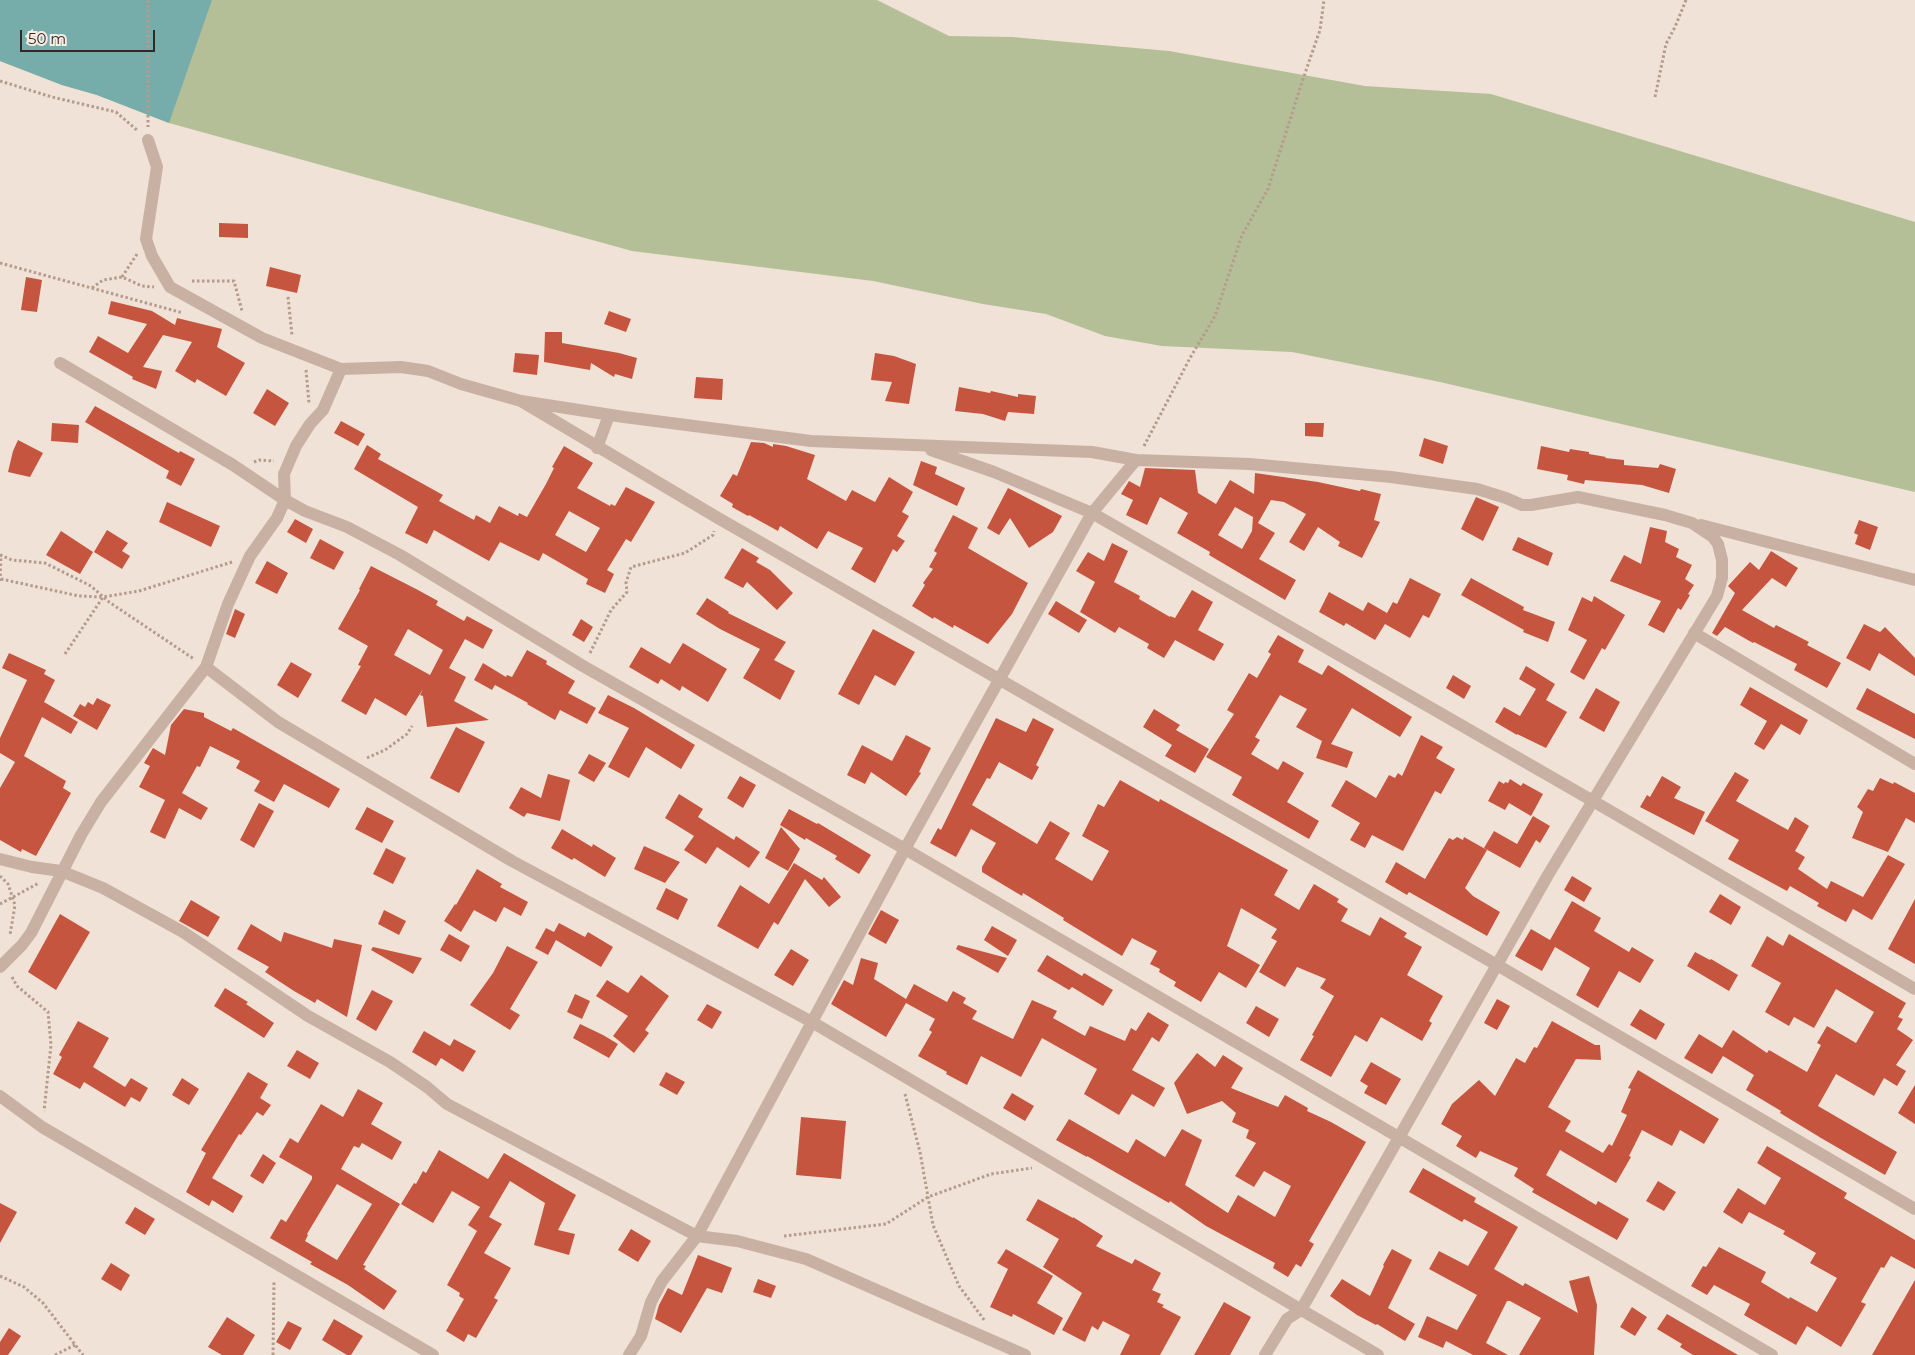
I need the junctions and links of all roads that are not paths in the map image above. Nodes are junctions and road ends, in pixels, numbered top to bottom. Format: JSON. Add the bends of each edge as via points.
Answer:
{"nodes":[{"id":1,"x":148,"y":140,"type":"road end"},
{"id":2,"x":60,"y":364,"type":"dead end"},
{"id":3,"x":341,"y":369,"type":"junction"},
{"id":4,"x":521,"y":401,"type":"junction"},
{"id":5,"x":609,"y":415,"type":"junction"},
{"id":6,"x":919,"y":446,"type":"junction"},
{"id":7,"x":597,"y":448,"type":"junction"},
{"id":8,"x":1136,"y":460,"type":"junction"},
{"id":9,"x":285,"y":500,"type":"junction"},
{"id":10,"x":1092,"y":513,"type":"junction"},
{"id":11,"x":1692,"y":523,"type":"junction"},
{"id":12,"x":1915,"y":580,"type":"edge"},
{"id":13,"x":1694,"y":634,"type":"junction"},
{"id":14,"x":206,"y":667,"type":"junction"},
{"id":15,"x":1000,"y":680,"type":"junction"},
{"id":16,"x":1915,"y":764,"type":"edge"},
{"id":17,"x":1593,"y":801,"type":"junction"},
{"id":18,"x":905,"y":849,"type":"junction"},
{"id":19,"x":0,"y":859,"type":"edge"},
{"id":20,"x":62,"y":871,"type":"junction"},
{"id":21,"x":2,"y":965,"type":"edge"},
{"id":22,"x":1497,"y":965,"type":"junction"},
{"id":23,"x":1915,"y":989,"type":"edge"},
{"id":24,"x":812,"y":1022,"type":"junction"},
{"id":25,"x":0,"y":1096,"type":"edge"},
{"id":26,"x":1400,"y":1136,"type":"junction"},
{"id":27,"x":1915,"y":1209,"type":"edge"},
{"id":28,"x":697,"y":1236,"type":"junction"},
{"id":29,"x":1300,"y":1310,"type":"junction"},
{"id":30,"x":433,"y":1355,"type":"edge"},
{"id":31,"x":629,"y":1355,"type":"edge"},
{"id":32,"x":1025,"y":1355,"type":"edge"},
{"id":33,"x":1265,"y":1355,"type":"edge"},
{"id":34,"x":1378,"y":1355,"type":"edge"},
{"id":35,"x":1772,"y":1355,"type":"edge"}],
"edges":[{"from":1,"to":3,"type":"street","via":[[157,167],[146,239],[170,287],[262,338]]},
{"from":2,"to":9,"type":"street"},
{"from":3,"to":4,"type":"street","via":[[401,367],[428,371]]},
{"from":3,"to":9,"type":"street","via":[[323,410],[296,446],[284,474]]},
{"from":4,"to":5,"type":"street"},
{"from":4,"to":7,"type":"street"},
{"from":5,"to":6,"type":"street","via":[[811,442]]},
{"from":5,"to":7,"type":"street"},
{"from":6,"to":8,"type":"street","via":[[1092,452]]},
{"from":6,"to":10,"type":"street","via":[[994,472]]},
{"from":7,"to":15,"type":"street"},
{"from":8,"to":10,"type":"street"},
{"from":8,"to":11,"type":"street","via":[[1250,464],[1391,477],[1477,489],[1531,506],[1578,498]]},
{"from":9,"to":14,"type":"street","via":[[277,518],[250,556],[228,604]]},
{"from":9,"to":18,"type":"street","via":[[400,555],[584,666]]},
{"from":10,"to":15,"type":"street"},
{"from":10,"to":17,"type":"street"},
{"from":11,"to":12,"type":"street"},
{"from":11,"to":13,"type":"street","via":[[1713,537],[1722,560],[1722,578],[1716,596]]},
{"from":13,"to":16,"type":"street"},
{"from":13,"to":17,"type":"street"},
{"from":14,"to":20,"type":"street","via":[[100,802]]},
{"from":14,"to":24,"type":"street","via":[[278,722],[512,861]]},
{"from":15,"to":18,"type":"street"},
{"from":15,"to":22,"type":"street"},
{"from":17,"to":22,"type":"street"},
{"from":17,"to":23,"type":"street"},
{"from":18,"to":24,"type":"street"},
{"from":18,"to":26,"type":"street"},
{"from":19,"to":20,"type":"street"},
{"from":20,"to":21,"type":"street","via":[[31,933]]},
{"from":20,"to":28,"type":"street","via":[[103,888],[183,932],[308,1016],[428,1087],[446,1104]]},
{"from":22,"to":26,"type":"street"},
{"from":22,"to":27,"type":"street"},
{"from":24,"to":28,"type":"street"},
{"from":24,"to":29,"type":"street"},
{"from":25,"to":30,"type":"street","via":[[42,1127]]},
{"from":26,"to":29,"type":"street"},
{"from":26,"to":35,"type":"street"},
{"from":28,"to":31,"type":"street","via":[[662,1281]]},
{"from":28,"to":32,"type":"street","via":[[737,1241],[806,1259]]},
{"from":29,"to":33,"type":"street","via":[[1287,1319]]},
{"from":29,"to":34,"type":"street"}]}
